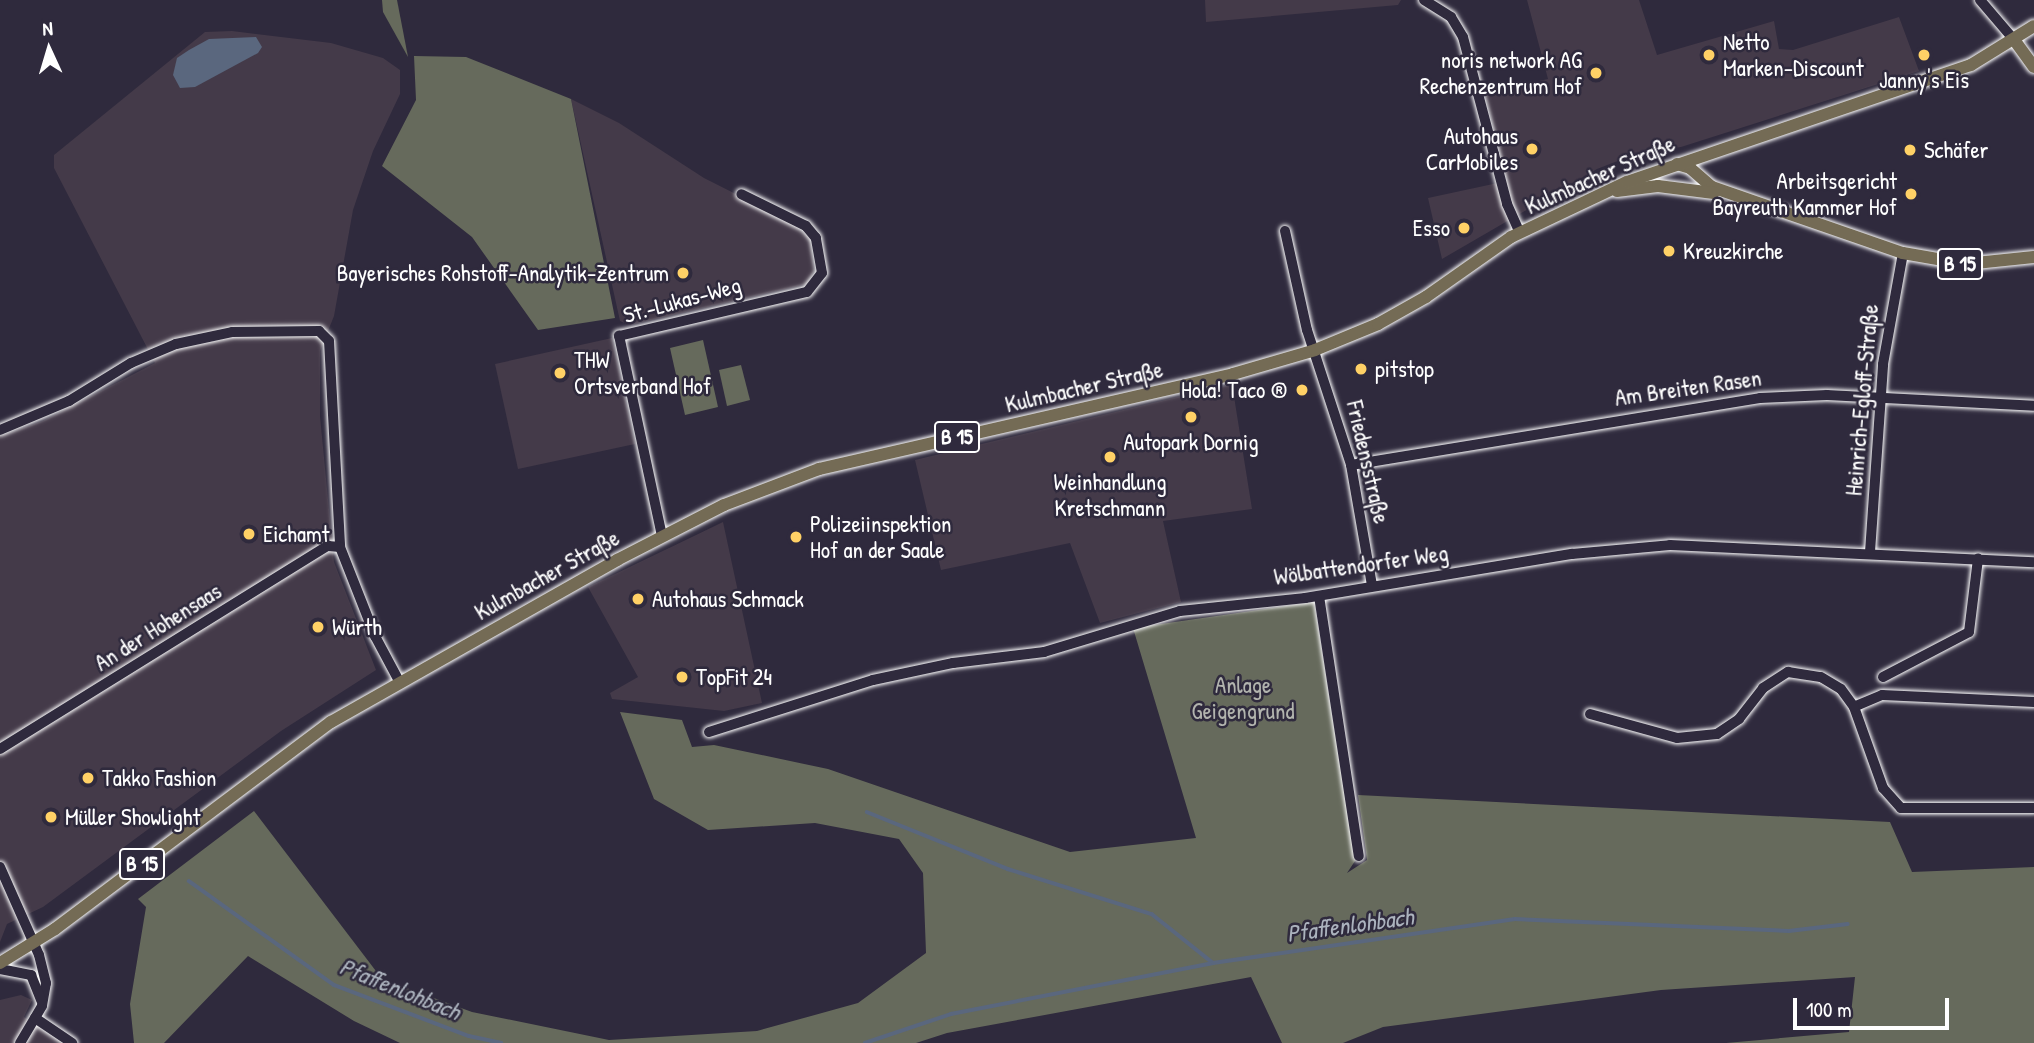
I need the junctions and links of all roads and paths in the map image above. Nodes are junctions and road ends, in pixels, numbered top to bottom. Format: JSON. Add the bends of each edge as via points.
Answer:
{"nodes":[{"id":1,"x":1424,"y":0,"type":"edge"},
{"id":2,"x":1980,"y":0,"type":"edge"},
{"id":3,"x":2034,"y":26,"type":"edge"},
{"id":4,"x":2014,"y":41,"type":"junction"},
{"id":5,"x":2034,"y":67,"type":"edge"},
{"id":6,"x":1673,"y":163,"type":"junction"},
{"id":7,"x":1603,"y":193,"type":"junction"},
{"id":8,"x":741,"y":194,"type":"dead end"},
{"id":9,"x":1765,"y":204,"type":"junction"},
{"id":10,"x":1285,"y":231,"type":"dead end"},
{"id":11,"x":1520,"y":233,"type":"junction"},
{"id":12,"x":1903,"y":253,"type":"junction"},
{"id":13,"x":2034,"y":257,"type":"edge"},
{"id":14,"x":1315,"y":350,"type":"junction"},
{"id":15,"x":1881,"y":398,"type":"junction"},
{"id":16,"x":2034,"y":406,"type":"edge"},
{"id":17,"x":0,"y":430,"type":"edge"},
{"id":18,"x":1351,"y":465,"type":"junction"},
{"id":19,"x":662,"y":536,"type":"junction"},
{"id":20,"x":340,"y":547,"type":"junction"},
{"id":21,"x":1870,"y":552,"type":"junction"},
{"id":22,"x":1978,"y":559,"type":"junction"},
{"id":23,"x":2034,"y":562,"type":"edge"},
{"id":24,"x":1372,"y":585,"type":"junction"},
{"id":25,"x":1319,"y":596,"type":"junction"},
{"id":26,"x":1883,"y":677,"type":"dead end"},
{"id":27,"x":399,"y":681,"type":"junction"},
{"id":28,"x":2034,"y":702,"type":"edge"},
{"id":29,"x":1854,"y":707,"type":"junction"},
{"id":30,"x":1590,"y":714,"type":"dead end"},
{"id":31,"x":709,"y":732,"type":"dead end"},
{"id":32,"x":0,"y":750,"type":"edge"},
{"id":33,"x":1890,"y":800,"type":"junction"},
{"id":34,"x":2034,"y":808,"type":"edge"},
{"id":35,"x":1896,"y":814,"type":"dead end"},
{"id":36,"x":1359,"y":856,"type":"dead end"},
{"id":37,"x":0,"y":867,"type":"edge"},
{"id":38,"x":34,"y":943,"type":"junction"},
{"id":39,"x":4,"y":967,"type":"edge"},
{"id":40,"x":42,"y":1006,"type":"junction"},
{"id":41,"x":35,"y":1018,"type":"junction"},
{"id":42,"x":20,"y":1043,"type":"edge"},
{"id":43,"x":72,"y":1043,"type":"edge"}],
"edges":[{"from":1,"to":11,"type":"street","via":[[1451,18],[1463,37],[1507,204]]},
{"from":2,"to":4,"type":"street"},
{"from":3,"to":4,"type":"main road","name":"Kulmbacher Straße"},
{"from":4,"to":5,"type":"main road"},
{"from":4,"to":6,"type":"main road","name":"Kulmbacher Straße","via":[[1967,66]]},
{"from":6,"to":7,"type":"main road","name":"Kulmbacher Straße","number":"B 15"},
{"from":6,"to":9,"type":"main road","number":"B 15","via":[[1690,167],[1712,187]]},
{"from":7,"to":9,"type":"main road","number":"B 15","via":[[1679,187]]},
{"from":7,"to":11,"type":"main road","name":"Kulmbacher Straße","number":"B 15"},
{"from":8,"to":19,"type":"street","name":"St.-Lukas-Weg","via":[[806,226],[816,237],[822,273],[807,292],[618,336]]},
{"from":9,"to":12,"type":"main road","number":"B 15"},
{"from":10,"to":14,"type":"street","name":"Friedensstraße"},
{"from":11,"to":14,"type":"main road","name":"Kulmbacher Straße","number":"B 15","via":[[1426,298]]},
{"from":12,"to":13,"type":"main road","number":"B 15","via":[[1966,264]]},
{"from":12,"to":15,"type":"street","name":"Heinrich-Egloff-Straße","via":[[1890,313]]},
{"from":14,"to":18,"type":"street","name":"Friedensstraße"},
{"from":14,"to":19,"type":"main road","name":"Kulmbacher Straße","number":"B 15","via":[[1233,374],[819,469],[759,490]]},
{"from":15,"to":16,"type":"street","name":"Am Breiten Rasen"},
{"from":15,"to":18,"type":"street","name":"Am Breiten Rasen","via":[[1803,395],[1737,401]]},
{"from":15,"to":21,"type":"street","name":"Heinrich-Egloff-Straße"},
{"from":17,"to":20,"type":"street","via":[[69,401],[131,363],[176,344],[232,332],[319,331],[329,341]]},
{"from":18,"to":24,"type":"street","name":"Friedensstraße"},
{"from":19,"to":27,"type":"main road","name":"Kulmbacher Straße","number":"B 15"},
{"from":20,"to":27,"type":"street","via":[[375,636]]},
{"from":20,"to":32,"type":"street","name":"An der Hohensaas","via":[[328,546]]},
{"from":21,"to":22,"type":"street","name":"Wölbattendorfer Weg"},
{"from":21,"to":24,"type":"street","name":"Wölbattendorfer Weg","via":[[1670,545],[1572,554]]},
{"from":22,"to":23,"type":"street","name":"Wölbattendorfer Weg"},
{"from":22,"to":26,"type":"street","via":[[1969,632]]},
{"from":24,"to":25,"type":"street","name":"Wölbattendorfer Weg"},
{"from":25,"to":31,"type":"street","name":"Wölbattendorfer Weg","via":[[1180,611],[1044,652],[873,680]]},
{"from":25,"to":36,"type":"street"},
{"from":27,"to":38,"type":"main road","name":"Kulmbacher Straße","number":"B 15","via":[[257,774]]},
{"from":28,"to":29,"type":"street","via":[[1882,695]]},
{"from":29,"to":30,"type":"street","via":[[1840,689],[1821,677],[1788,672],[1763,688],[1739,719],[1717,734],[1677,738]]},
{"from":29,"to":33,"type":"street"},
{"from":33,"to":34,"type":"street","via":[[1901,808],[1920,811]]},
{"from":33,"to":35,"type":"street"},
{"from":37,"to":38,"type":"street"},
{"from":38,"to":39,"type":"main road","name":"Kulmbacher Straße","number":"B 15"},
{"from":38,"to":40,"type":"street","via":[[45,974]]},
{"from":39,"to":40,"type":"street","via":[[31,975]]},
{"from":40,"to":41,"type":"street"},
{"from":41,"to":42,"type":"street"},
{"from":41,"to":43,"type":"street"}]}
